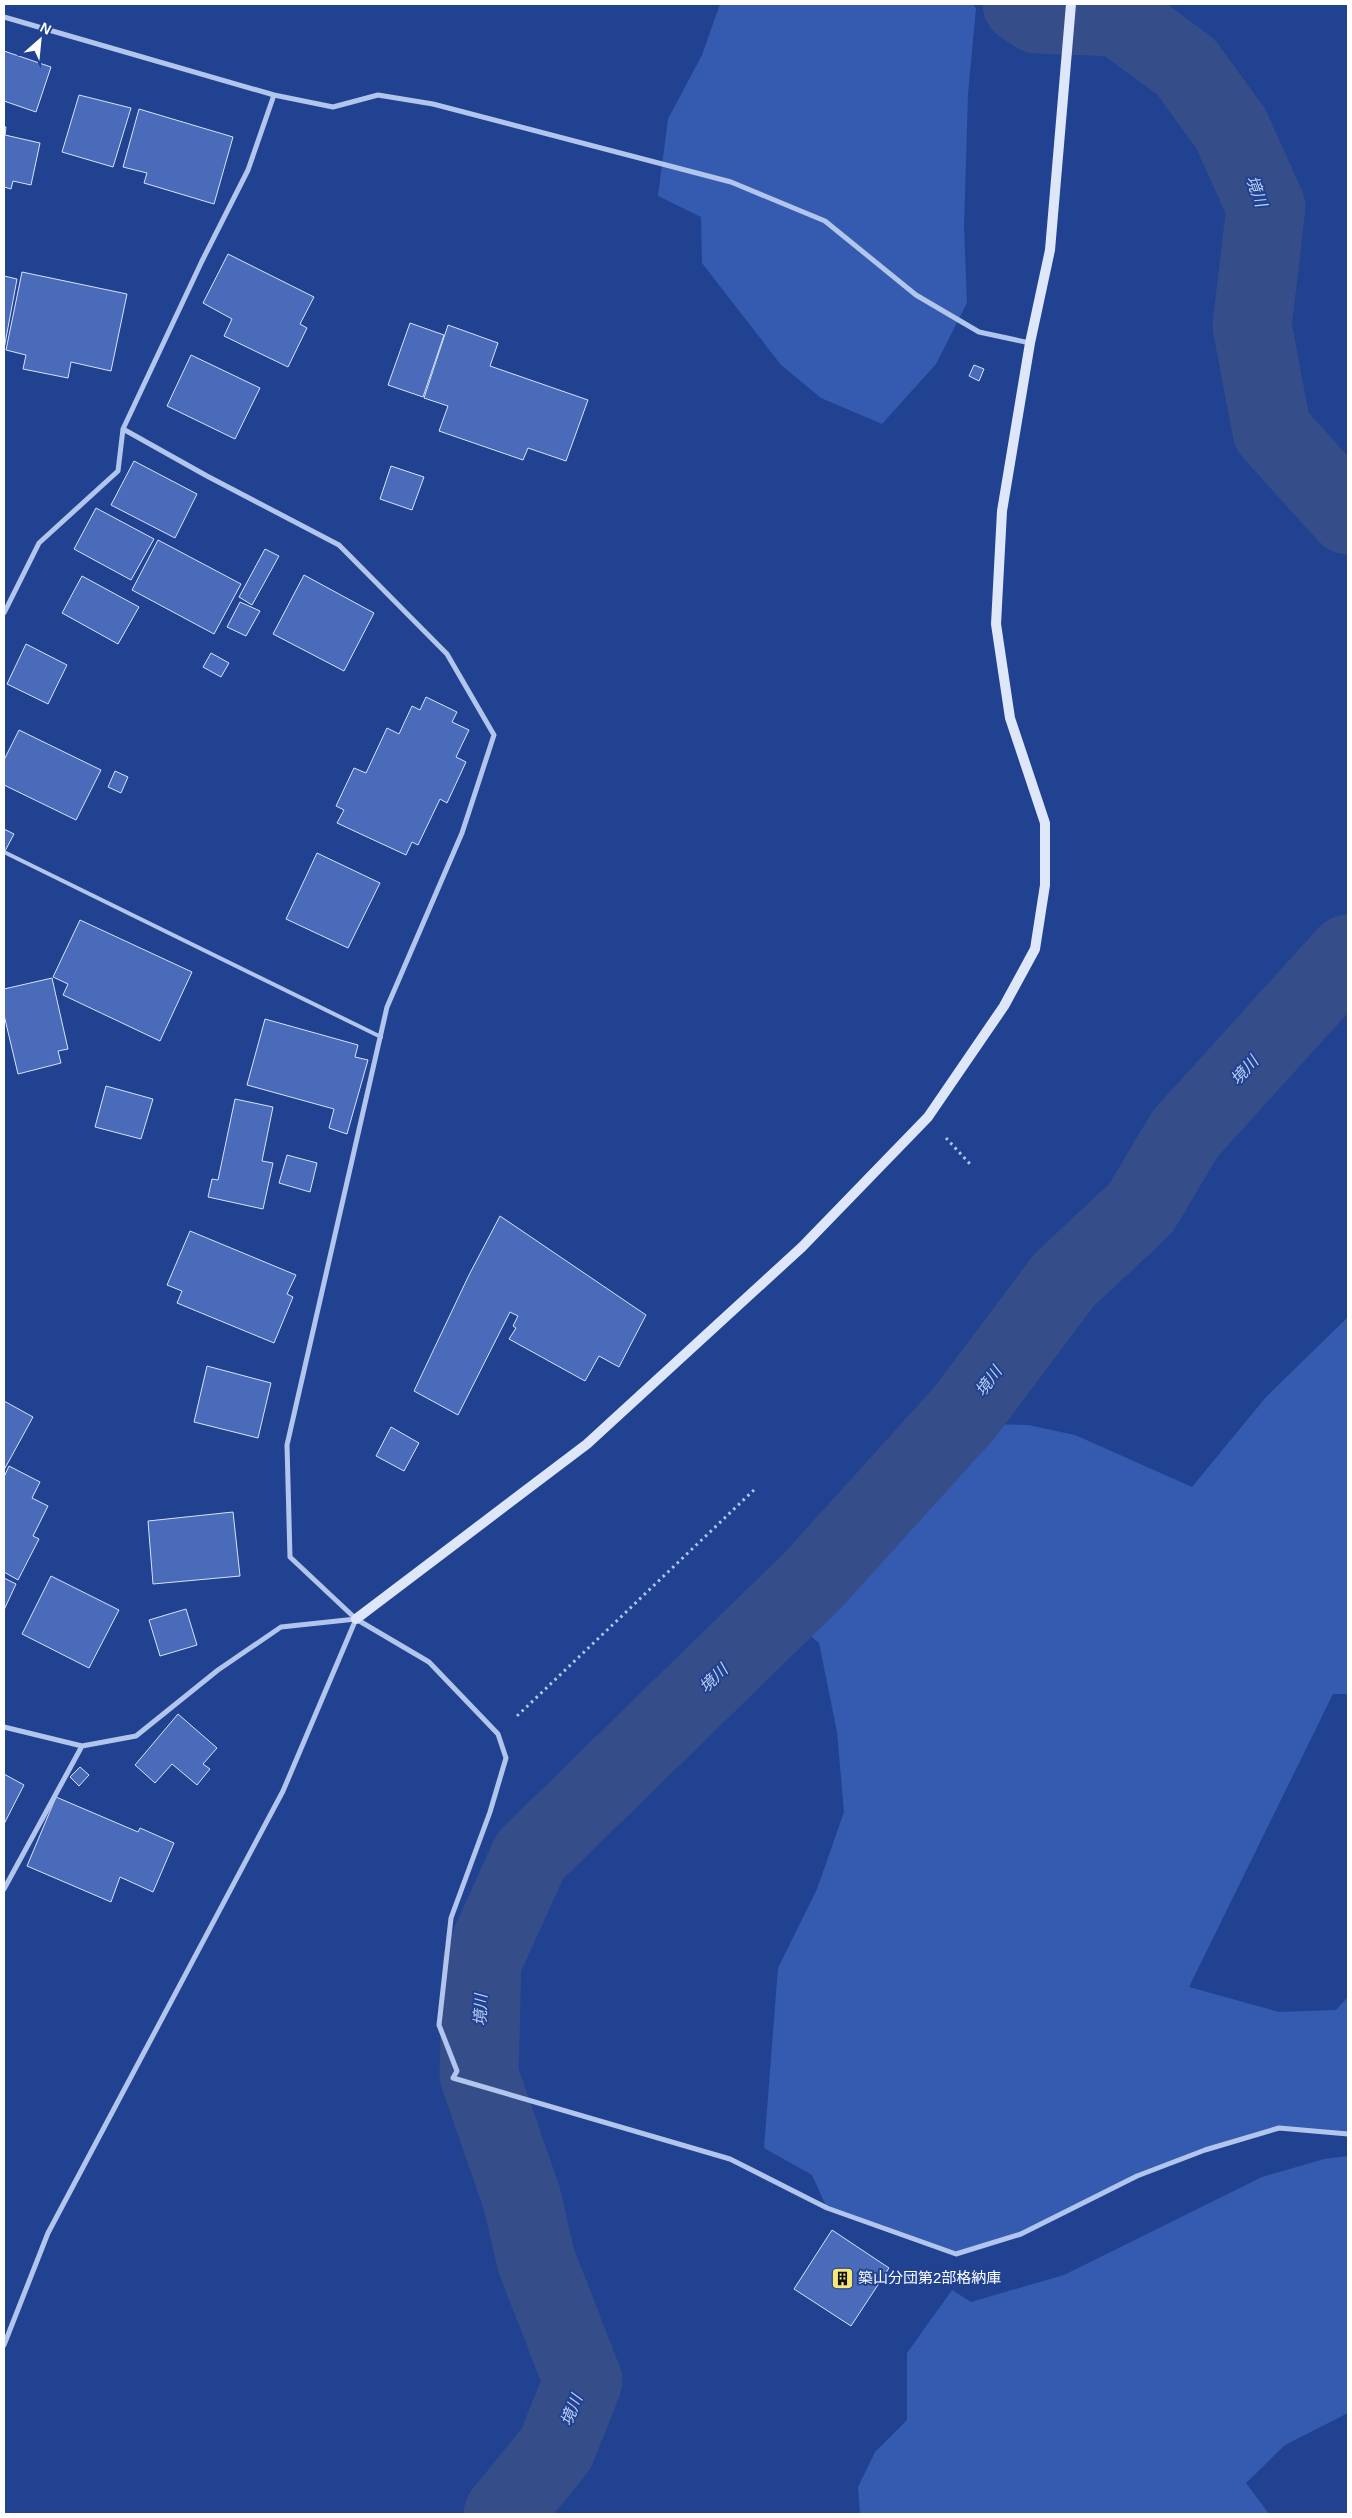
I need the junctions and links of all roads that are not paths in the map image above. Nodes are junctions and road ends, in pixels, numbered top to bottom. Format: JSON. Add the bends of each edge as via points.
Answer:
{"nodes":[{"id":1,"x":1071,"y":4,"type":"edge"},
{"id":2,"x":4,"y":16,"type":"edge"},
{"id":3,"x":274,"y":95,"type":"junction"},
{"id":4,"x":1030,"y":343,"type":"junction"},
{"id":5,"x":123,"y":429,"type":"junction"},
{"id":6,"x":4,"y":613,"type":"edge"},
{"id":7,"x":4,"y":852,"type":"edge"},
{"id":8,"x":381,"y":1037,"type":"junction"},
{"id":9,"x":356,"y":1619,"type":"junction"},
{"id":10,"x":4,"y":1727,"type":"edge"},
{"id":11,"x":82,"y":1746,"type":"junction"},
{"id":12,"x":4,"y":1889,"type":"edge"},
{"id":13,"x":1348,"y":2134,"type":"edge"},
{"id":14,"x":4,"y":2345,"type":"edge"}],
"edges":[{"from":1,"to":4,"type":"street","via":[[1050,250]]},
{"from":2,"to":3,"type":"street"},
{"from":3,"to":4,"type":"street","via":[[333,107],[378,94],[433,104],[731,182],[824,221],[916,295],[979,332]]},
{"from":3,"to":5,"type":"street","via":[[248,170]]},
{"from":4,"to":9,"type":"street","via":[[1002,511],[996,624],[1010,718],[1045,823],[1045,885],[1035,949],[1004,1006],[928,1117],[802,1247],[587,1444]]},
{"from":5,"to":6,"type":"street","via":[[118,471],[39,543]]},
{"from":5,"to":8,"type":"street","via":[[339,545],[448,654],[494,735],[462,833],[387,1007]]},
{"from":7,"to":8,"type":"lane"},
{"from":8,"to":9,"type":"street","via":[[287,1445],[290,1556]]},
{"from":9,"to":11,"type":"street","via":[[281,1627],[218,1670],[136,1736]]},
{"from":9,"to":13,"type":"street","via":[[429,1662],[498,1734],[506,1758],[451,1918],[439,2025],[457,2071],[452,2078],[730,2159],[828,2208],[956,2254],[1021,2234],[1137,2176],[1214,2147],[1279,2128]]},
{"from":9,"to":14,"type":"street","via":[[283,1790],[48,2233]]},
{"from":10,"to":11,"type":"street"},
{"from":11,"to":12,"type":"street"}]}
